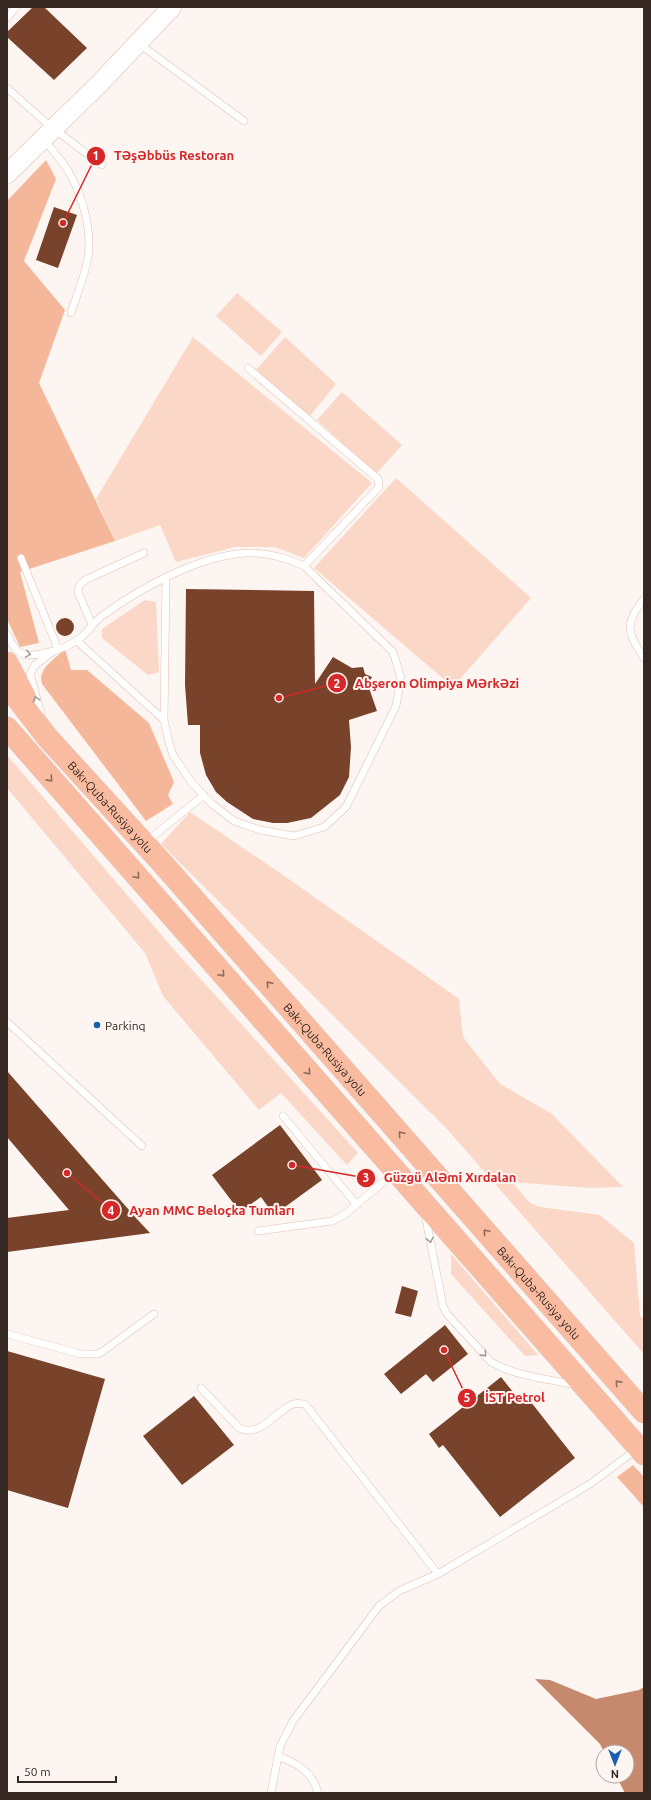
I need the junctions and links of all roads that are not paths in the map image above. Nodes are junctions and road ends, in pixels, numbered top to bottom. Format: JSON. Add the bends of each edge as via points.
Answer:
{"nodes":[{"id":1,"x":16,"y":7,"type":"edge"},
{"id":2,"x":172,"y":7,"type":"edge"},
{"id":3,"x":7,"y":18,"type":"edge"},
{"id":4,"x":138,"y":43,"type":"junction"},
{"id":5,"x":7,"y":88,"type":"edge"},
{"id":6,"x":244,"y":121,"type":"dead end"},
{"id":7,"x":53,"y":134,"type":"junction"},
{"id":8,"x":102,"y":165,"type":"dead end"},
{"id":9,"x":11,"y":173,"type":"edge"},
{"id":10,"x":71,"y":313,"type":"dead end"},
{"id":11,"x":248,"y":368,"type":"dead end"},
{"id":12,"x":144,"y":553,"type":"dead end"},
{"id":13,"x":21,"y":558,"type":"dead end"},
{"id":14,"x":304,"y":566,"type":"junction"},
{"id":15,"x":166,"y":577,"type":"junction"},
{"id":16,"x":644,"y":599,"type":"edge"},
{"id":17,"x":92,"y":625,"type":"junction"},
{"id":18,"x":7,"y":634,"type":"edge"},
{"id":19,"x":77,"y":641,"type":"junction"},
{"id":20,"x":58,"y":649,"type":"junction"},
{"id":21,"x":644,"y":658,"type":"edge"},
{"id":22,"x":7,"y":663,"type":"edge"},
{"id":23,"x":7,"y":686,"type":"edge"},
{"id":24,"x":164,"y":720,"type":"junction"},
{"id":25,"x":7,"y":728,"type":"edge"},
{"id":26,"x":7,"y":735,"type":"edge"},
{"id":27,"x":47,"y":736,"type":"junction"},
{"id":28,"x":28,"y":754,"type":"junction"},
{"id":29,"x":204,"y":795,"type":"junction"},
{"id":30,"x":145,"y":843,"type":"junction"},
{"id":31,"x":7,"y":1022,"type":"edge"},
{"id":32,"x":283,"y":1116,"type":"dead end"},
{"id":33,"x":142,"y":1146,"type":"dead end"},
{"id":34,"x":396,"y":1172,"type":"junction"},
{"id":35,"x":422,"y":1202,"type":"junction"},
{"id":36,"x":357,"y":1205,"type":"junction"},
{"id":37,"x":258,"y":1231,"type":"dead end"},
{"id":38,"x":154,"y":1314,"type":"dead end"},
{"id":39,"x":7,"y":1334,"type":"edge"},
{"id":40,"x":585,"y":1387,"type":"junction"},
{"id":41,"x":201,"y":1388,"type":"dead end"},
{"id":42,"x":644,"y":1412,"type":"edge"},
{"id":43,"x":641,"y":1451,"type":"edge"},
{"id":44,"x":438,"y":1574,"type":"junction"},
{"id":45,"x":278,"y":1756,"type":"junction"},
{"id":46,"x":271,"y":1793,"type":"edge"},
{"id":47,"x":318,"y":1793,"type":"edge"}],
"edges":[{"from":1,"to":3,"type":"lane"},
{"from":2,"to":4,"type":"main road"},
{"from":4,"to":6,"type":"lane"},
{"from":4,"to":7,"type":"main road"},
{"from":5,"to":7,"type":"lane"},
{"from":7,"to":8,"type":"lane"},
{"from":7,"to":9,"type":"main road"},
{"from":7,"to":10,"type":"lane","via":[[79,194],[89,241],[84,274]]},
{"from":11,"to":14,"type":"lane","via":[[378,479],[379,488]]},
{"from":12,"to":17,"type":"lane","via":[[85,580],[79,586],[78,592]]},
{"from":13,"to":20,"type":"lane"},
{"from":14,"to":15,"type":"lane","via":[[271,555],[237,554],[202,563]]},
{"from":14,"to":29,"type":"lane","via":[[393,652],[401,678],[396,706],[346,807],[324,827],[294,836],[260,830],[234,821]]},
{"from":15,"to":17,"type":"lane","via":[[120,604]]},
{"from":15,"to":24,"type":"lane"},
{"from":16,"to":21,"type":"lane","via":[[631,616],[630,631],[635,645]]},
{"from":17,"to":19,"type":"lane"},
{"from":18,"to":20,"type":"lane","one_way":true,"via":[[14,647],[28,656]]},
{"from":19,"to":20,"type":"lane"},
{"from":19,"to":24,"type":"lane"},
{"from":27,"to":20,"type":"lane","one_way":true,"via":[[30,674],[35,665]]},
{"from":22,"to":27,"type":"highway"},
{"from":23,"to":27,"type":"highway","name":"Bakı-Quba-Rusiya yolu"},
{"from":24,"to":29,"type":"lane","via":[[173,755],[192,783]]},
{"from":25,"to":28,"type":"highway"},
{"from":26,"to":28,"type":"highway"},
{"from":27,"to":30,"type":"highway","name":"Bakı-Quba-Rusiya yolu"},
{"from":28,"to":34,"type":"highway","one_way":true},
{"from":29,"to":30,"type":"lane"},
{"from":42,"to":30,"type":"highway","name":"Bakı-Quba-Rusiya yolu","one_way":true},
{"from":31,"to":33,"type":"lane"},
{"from":32,"to":36,"type":"lane"},
{"from":34,"to":35,"type":"highway"},
{"from":34,"to":36,"type":"lane"},
{"from":35,"to":40,"type":"highway"},
{"from":35,"to":40,"type":"lane","one_way":true,"via":[[443,1306],[447,1314],[491,1362],[498,1366]]},
{"from":36,"to":37,"type":"lane","via":[[332,1221]]},
{"from":38,"to":39,"type":"lane","via":[[99,1354],[81,1354]]},
{"from":40,"to":43,"type":"highway"},
{"from":41,"to":44,"type":"lane","via":[[239,1428],[246,1431],[256,1430],[294,1404],[305,1404]]},
{"from":43,"to":44,"type":"lane"},
{"from":44,"to":45,"type":"lane","via":[[399,1591],[379,1606],[293,1721],[280,1746]]},
{"from":45,"to":46,"type":"lane"},
{"from":45,"to":47,"type":"lane","via":[[305,1769]]}]}
